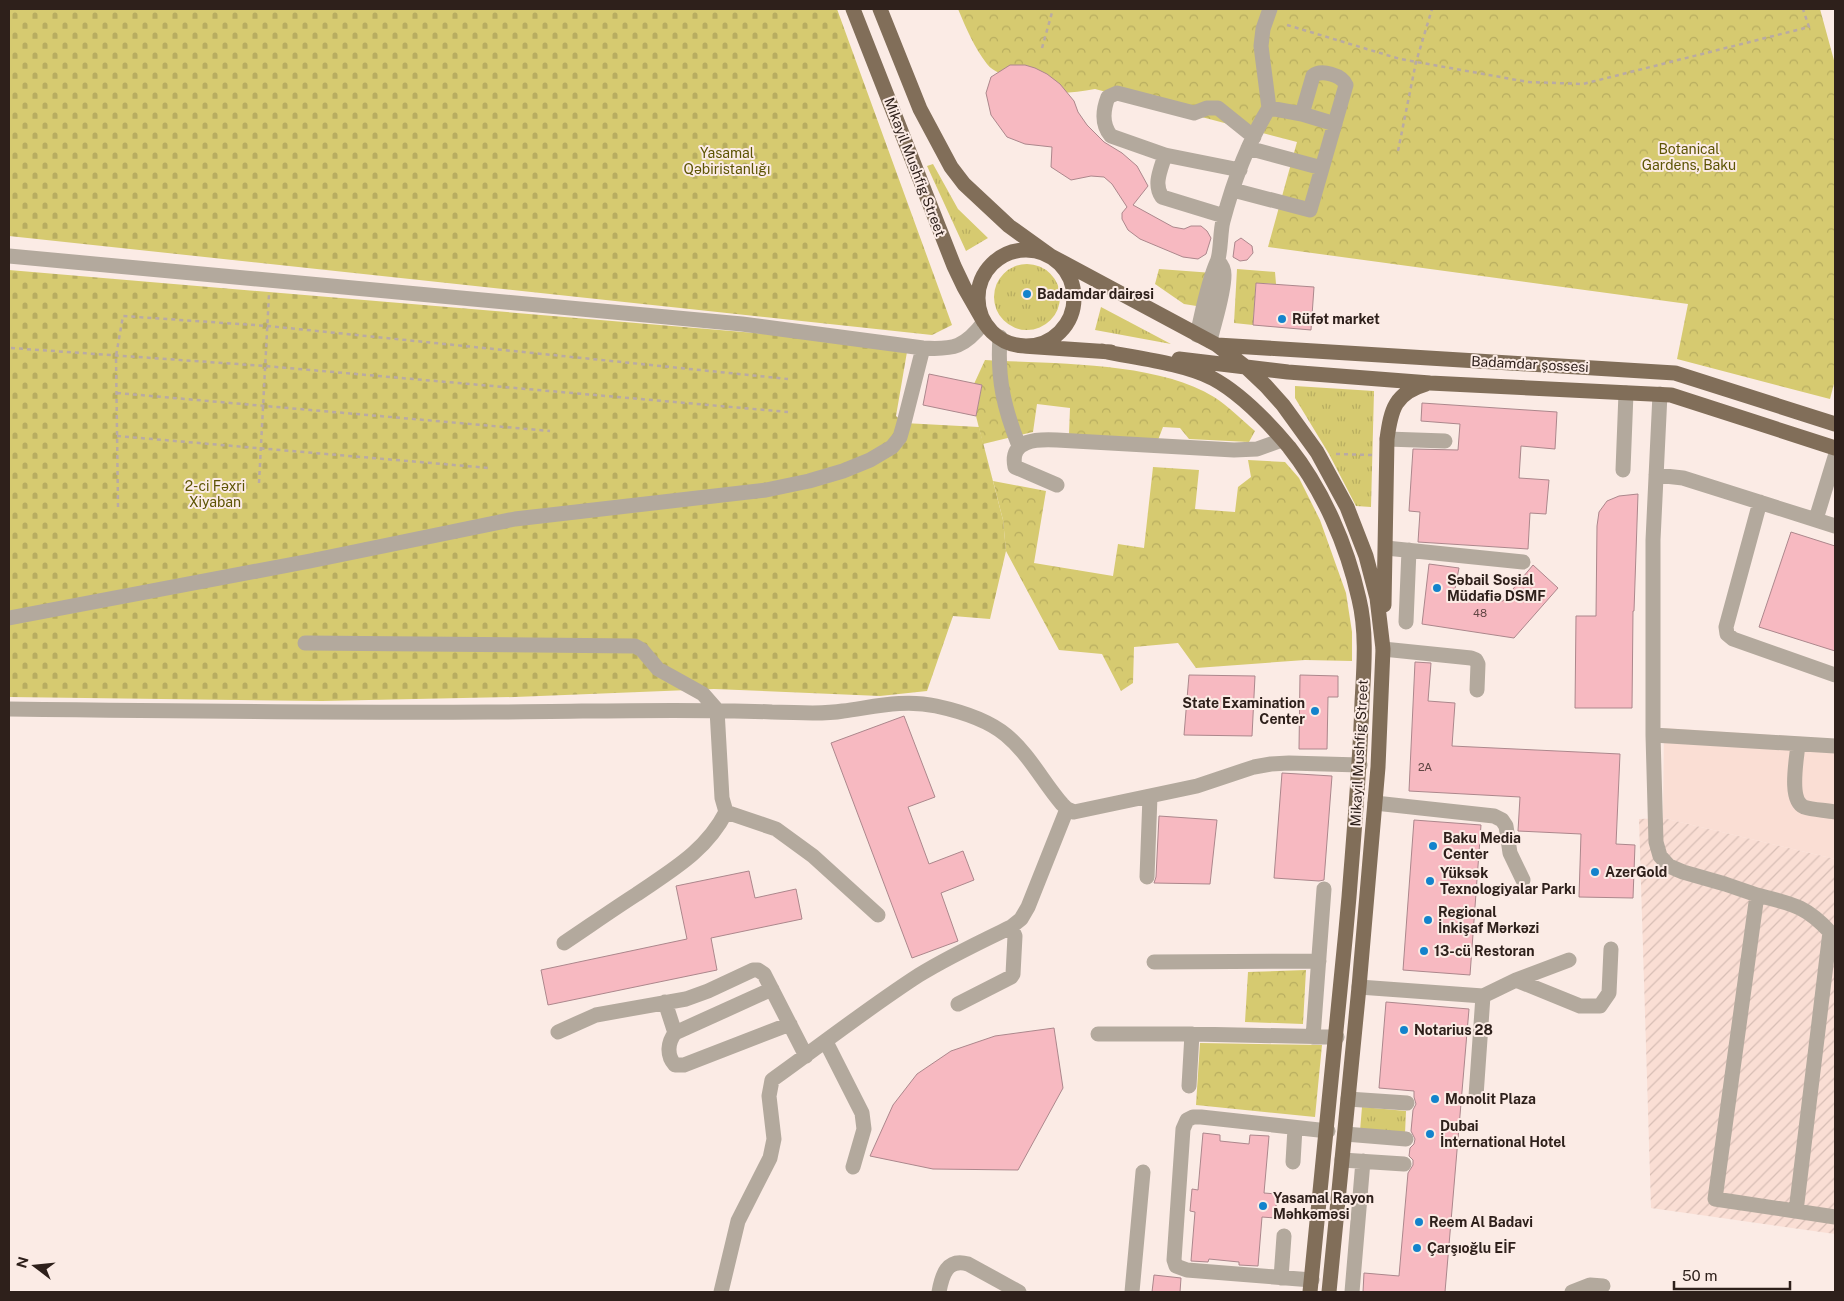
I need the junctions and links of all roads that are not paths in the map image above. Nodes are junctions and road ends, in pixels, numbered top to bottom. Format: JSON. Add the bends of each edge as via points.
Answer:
{"nodes":[{"id":1,"x":853,"y":9,"type":"edge"},
{"id":2,"x":880,"y":9,"type":"edge"},
{"id":3,"x":1270,"y":9,"type":"edge"},
{"id":4,"x":1269,"y":108,"type":"junction"},
{"id":5,"x":1302,"y":114,"type":"junction"},
{"id":6,"x":1335,"y":124,"type":"junction"},
{"id":7,"x":1251,"y":142,"type":"junction"},
{"id":8,"x":1165,"y":154,"type":"junction"},
{"id":9,"x":1322,"y":168,"type":"junction"},
{"id":10,"x":1240,"y":170,"type":"junction"},
{"id":11,"x":1233,"y":190,"type":"junction"},
{"id":12,"x":1224,"y":216,"type":"junction"},
{"id":13,"x":9,"y":256,"type":"edge"},
{"id":14,"x":1051,"y":256,"type":"junction"},
{"id":15,"x":984,"y":322,"type":"junction"},
{"id":16,"x":1000,"y":337,"type":"junction"},
{"id":17,"x":1208,"y":341,"type":"junction"},
{"id":18,"x":1023,"y":346,"type":"junction"},
{"id":19,"x":923,"y":348,"type":"junction"},
{"id":20,"x":1102,"y":351,"type":"junction"},
{"id":21,"x":1247,"y":368,"type":"junction"},
{"id":22,"x":1661,"y":371,"type":"junction"},
{"id":23,"x":1430,"y":382,"type":"junction"},
{"id":24,"x":1626,"y":393,"type":"junction"},
{"id":25,"x":1660,"y":394,"type":"junction"},
{"id":26,"x":1835,"y":424,"type":"edge"},
{"id":27,"x":1388,"y":439,"type":"junction"},
{"id":28,"x":1282,"y":440,"type":"junction"},
{"id":29,"x":1445,"y":441,"type":"dead end"},
{"id":30,"x":1019,"y":446,"type":"junction"},
{"id":31,"x":1835,"y":448,"type":"edge"},
{"id":32,"x":1835,"y":457,"type":"edge"},
{"id":33,"x":1623,"y":470,"type":"dead end"},
{"id":34,"x":1656,"y":475,"type":"junction"},
{"id":35,"x":1057,"y":485,"type":"dead end"},
{"id":36,"x":1760,"y":502,"type":"junction"},
{"id":37,"x":1816,"y":519,"type":"junction"},
{"id":38,"x":1835,"y":526,"type":"edge"},
{"id":39,"x":1386,"y":548,"type":"junction"},
{"id":40,"x":1409,"y":550,"type":"junction"},
{"id":41,"x":1523,"y":562,"type":"dead end"},
{"id":42,"x":9,"y":618,"type":"edge"},
{"id":43,"x":1406,"y":622,"type":"dead end"},
{"id":44,"x":305,"y":643,"type":"dead end"},
{"id":45,"x":1383,"y":649,"type":"junction"},
{"id":46,"x":1835,"y":675,"type":"edge"},
{"id":47,"x":1477,"y":690,"type":"dead end"},
{"id":48,"x":9,"y":709,"type":"edge"},
{"id":49,"x":717,"y":710,"type":"junction"},
{"id":50,"x":1652,"y":735,"type":"junction"},
{"id":51,"x":1798,"y":744,"type":"junction"},
{"id":52,"x":1835,"y":746,"type":"edge"},
{"id":53,"x":1360,"y":765,"type":"junction"},
{"id":54,"x":1150,"y":796,"type":"junction"},
{"id":55,"x":1375,"y":803,"type":"junction"},
{"id":56,"x":1067,"y":809,"type":"junction"},
{"id":57,"x":726,"y":812,"type":"junction"},
{"id":58,"x":1835,"y":812,"type":"edge"},
{"id":59,"x":1147,"y":876,"type":"dead end"},
{"id":60,"x":1523,"y":880,"type":"dead end"},
{"id":61,"x":1324,"y":889,"type":"dead end"},
{"id":62,"x":1758,"y":895,"type":"junction"},
{"id":63,"x":878,"y":915,"type":"dead end"},
{"id":64,"x":1011,"y":927,"type":"junction"},
{"id":65,"x":1833,"y":933,"type":"edge"},
{"id":66,"x":564,"y":943,"type":"dead end"},
{"id":67,"x":1611,"y":949,"type":"dead end"},
{"id":68,"x":1569,"y":960,"type":"dead end"},
{"id":69,"x":1319,"y":961,"type":"junction"},
{"id":70,"x":1154,"y":962,"type":"dead end"},
{"id":71,"x":1516,"y":980,"type":"junction"},
{"id":72,"x":1359,"y":987,"type":"junction"},
{"id":73,"x":772,"y":989,"type":"junction"},
{"id":74,"x":1483,"y":996,"type":"junction"},
{"id":75,"x":665,"y":1002,"type":"junction"},
{"id":76,"x":958,"y":1004,"type":"dead end"},
{"id":77,"x":790,"y":1024,"type":"junction"},
{"id":78,"x":558,"y":1032,"type":"dead end"},
{"id":79,"x":675,"y":1033,"type":"junction"},
{"id":80,"x":1098,"y":1034,"type":"dead end"},
{"id":81,"x":1192,"y":1034,"type":"junction"},
{"id":82,"x":1313,"y":1036,"type":"junction"},
{"id":83,"x":1337,"y":1037,"type":"junction"},
{"id":84,"x":826,"y":1042,"type":"junction"},
{"id":85,"x":806,"y":1056,"type":"junction"},
{"id":86,"x":1189,"y":1086,"type":"dead end"},
{"id":87,"x":1476,"y":1096,"type":"dead end"},
{"id":88,"x":1348,"y":1099,"type":"junction"},
{"id":89,"x":1407,"y":1103,"type":"dead end"},
{"id":90,"x":1295,"y":1128,"type":"junction"},
{"id":91,"x":1328,"y":1131,"type":"junction"},
{"id":92,"x":1345,"y":1134,"type":"junction"},
{"id":93,"x":1406,"y":1139,"type":"dead end"},
{"id":94,"x":1342,"y":1160,"type":"junction"},
{"id":95,"x":1363,"y":1161,"type":"junction"},
{"id":96,"x":1293,"y":1162,"type":"dead end"},
{"id":97,"x":1404,"y":1164,"type":"dead end"},
{"id":98,"x":854,"y":1166,"type":"dead end"},
{"id":99,"x":1143,"y":1172,"type":"dead end"},
{"id":100,"x":1796,"y":1211,"type":"junction"},
{"id":101,"x":1835,"y":1217,"type":"edge"},
{"id":102,"x":1284,"y":1236,"type":"dead end"},
{"id":103,"x":1281,"y":1278,"type":"junction"},
{"id":104,"x":1311,"y":1286,"type":"edge"},
{"id":105,"x":1603,"y":1286,"type":"dead end"},
{"id":106,"x":721,"y":1292,"type":"edge"},
{"id":107,"x":939,"y":1292,"type":"edge"},
{"id":108,"x":1019,"y":1292,"type":"edge"},
{"id":109,"x":1132,"y":1292,"type":"edge"},
{"id":110,"x":1329,"y":1292,"type":"edge"},
{"id":111,"x":1352,"y":1292,"type":"edge"},
{"id":112,"x":1572,"y":1292,"type":"edge"}],
"edges":[{"from":1,"to":15,"type":"main road","name":"Mikayil Mushfig Street","via":[[954,266]]},
{"from":2,"to":14,"type":"main road","name":"Mikayil Mushfig Street","via":[[920,108],[950,167],[1009,226]]},
{"from":3,"to":4,"type":"lane","via":[[1261,46]]},
{"from":4,"to":5,"type":"lane"},
{"from":4,"to":7,"type":"lane"},
{"from":5,"to":6,"type":"lane"},
{"from":5,"to":6,"type":"lane","via":[[1316,73],[1341,78],[1346,85]]},
{"from":6,"to":9,"type":"lane"},
{"from":7,"to":8,"type":"lane","via":[[1218,108],[1194,113],[1117,93],[1108,97],[1104,123],[1112,136]]},
{"from":7,"to":9,"type":"lane"},
{"from":7,"to":10,"type":"lane"},
{"from":8,"to":10,"type":"lane"},
{"from":8,"to":12,"type":"lane","via":[[1158,177],[1162,197]]},
{"from":9,"to":11,"type":"lane","via":[[1310,210]]},
{"from":10,"to":11,"type":"lane"},
{"from":11,"to":12,"type":"lane"},
{"from":12,"to":17,"type":"lane","via":[[1218,261],[1224,276],[1219,307]]},
{"from":13,"to":19,"type":"lane","via":[[742,324]]},
{"from":14,"to":15,"type":"main road","via":[[1036,250],[1020,250],[1005,254],[992,263],[978,291]]},
{"from":14,"to":17,"type":"main road","name":"Mikayil Mushfig Street"},
{"from":14,"to":18,"type":"main road","via":[[1071,280],[1072,312],[1065,326],[1053,337],[1039,344]]},
{"from":15,"to":16,"type":"main road"},
{"from":15,"to":19,"type":"lane","via":[[976,333],[957,347]]},
{"from":16,"to":18,"type":"main road"},
{"from":16,"to":30,"type":"lane","via":[[1001,385]]},
{"from":17,"to":21,"type":"main road","name":"Mikayil Mushfig Street"},
{"from":17,"to":22,"type":"main road","name":"Badamdar şossesi"},
{"from":18,"to":20,"type":"main road"},
{"from":19,"to":42,"type":"lane","via":[[900,437],[892,447],[870,460],[809,482],[766,490],[515,519]]},
{"from":20,"to":21,"type":"main road","name":"Badamdar şossesi"},
{"from":20,"to":28,"type":"main road","name":"Mikayil Mushfig Street","via":[[1212,378],[1237,395]]},
{"from":21,"to":23,"type":"main road","name":"Badamdar şossesi"},
{"from":21,"to":45,"type":"main road","name":"Mikayil Mushfig Street","via":[[1302,430],[1346,507],[1373,580]]},
{"from":22,"to":25,"type":"main road"},
{"from":22,"to":26,"type":"main road","name":"Badamdar şossesi","via":[[1686,376]]},
{"from":23,"to":24,"type":"main road","name":"Badamdar şossesi"},
{"from":23,"to":27,"type":"main road","via":[[1412,389],[1398,400],[1390,418]]},
{"from":24,"to":25,"type":"main road","name":"Badamdar şossesi"},
{"from":24,"to":33,"type":"lane"},
{"from":25,"to":31,"type":"main road","name":"Badamdar şossesi","via":[[1682,398]]},
{"from":25,"to":34,"type":"lane"},
{"from":27,"to":29,"type":"lane"},
{"from":27,"to":39,"type":"main road"},
{"from":28,"to":30,"type":"lane","via":[[1257,449],[1234,450],[1039,439]]},
{"from":28,"to":53,"type":"main road","name":"Mikayil Mushfig Street","via":[[1316,486],[1349,564],[1360,600],[1364,628]]},
{"from":30,"to":35,"type":"lane","via":[[1013,461],[1015,467]]},
{"from":32,"to":37,"type":"lane"},
{"from":34,"to":36,"type":"lane","via":[[1683,478]]},
{"from":34,"to":50,"type":"lane"},
{"from":36,"to":37,"type":"lane"},
{"from":36,"to":46,"type":"lane","via":[[1726,627],[1727,634],[1732,639]]},
{"from":37,"to":38,"type":"lane"},
{"from":39,"to":40,"type":"lane"},
{"from":39,"to":45,"type":"main road"},
{"from":40,"to":41,"type":"lane"},
{"from":40,"to":43,"type":"lane"},
{"from":44,"to":49,"type":"lane","via":[[635,646],[658,669],[703,694]]},
{"from":45,"to":47,"type":"lane","via":[[1476,660]]},
{"from":45,"to":55,"type":"main road","name":"Mikayil Mushfig Street"},
{"from":48,"to":49,"type":"lane","via":[[328,712]]},
{"from":49,"to":56,"type":"lane","via":[[811,713],[841,712],[881,704],[934,705],[1005,734]]},
{"from":49,"to":57,"type":"lane","via":[[722,798]]},
{"from":50,"to":51,"type":"lane"},
{"from":50,"to":62,"type":"lane","via":[[1654,819],[1660,856],[1668,866],[1683,872]]},
{"from":51,"to":52,"type":"lane"},
{"from":51,"to":58,"type":"lane","via":[[1794,792],[1797,800],[1804,807]]},
{"from":53,"to":54,"type":"lane","via":[[1271,764]]},
{"from":53,"to":83,"type":"main road","name":"Mikayil Mushfig Street"},
{"from":54,"to":56,"type":"lane","via":[[1080,812]]},
{"from":54,"to":59,"type":"lane"},
{"from":55,"to":60,"type":"lane","via":[[1494,816],[1502,820],[1510,853]]},
{"from":55,"to":72,"type":"main road","name":"Mikayil Mushfig Street"},
{"from":56,"to":64,"type":"lane","via":[[1028,907]]},
{"from":57,"to":63,"type":"lane","via":[[776,829],[813,856]]},
{"from":57,"to":66,"type":"lane","via":[[715,830],[688,859]]},
{"from":61,"to":69,"type":"lane"},
{"from":62,"to":65,"type":"lane","via":[[1799,906]]},
{"from":62,"to":100,"type":"lane","via":[[1715,1199]]},
{"from":64,"to":76,"type":"lane","via":[[1015,936],[1014,974]]},
{"from":64,"to":84,"type":"lane","via":[[921,974]]},
{"from":65,"to":100,"type":"lane"},
{"from":67,"to":71,"type":"lane","via":[[1609,993],[1600,1006],[1580,1006]]},
{"from":68,"to":71,"type":"lane"},
{"from":69,"to":70,"type":"lane"},
{"from":69,"to":82,"type":"lane"},
{"from":71,"to":74,"type":"lane"},
{"from":72,"to":74,"type":"lane"},
{"from":72,"to":88,"type":"main road","name":"Mikayil Mushfig Street"},
{"from":73,"to":75,"type":"lane","via":[[764,974],[753,970],[708,991]]},
{"from":73,"to":77,"type":"lane"},
{"from":73,"to":79,"type":"lane"},
{"from":74,"to":87,"type":"lane"},
{"from":75,"to":78,"type":"lane","via":[[596,1015]]},
{"from":75,"to":79,"type":"lane"},
{"from":77,"to":79,"type":"lane","via":[[680,1066],[674,1065],[669,1056]]},
{"from":77,"to":85,"type":"lane"},
{"from":80,"to":81,"type":"lane"},
{"from":81,"to":82,"type":"lane"},
{"from":81,"to":86,"type":"lane"},
{"from":82,"to":83,"type":"lane"},
{"from":83,"to":91,"type":"main road","name":"Mikayil Mushfig Street"},
{"from":84,"to":85,"type":"lane"},
{"from":84,"to":98,"type":"lane","via":[[862,1113],[864,1129]]},
{"from":85,"to":106,"type":"lane","via":[[772,1080],[769,1096],[774,1139],[770,1158],[738,1220]]},
{"from":88,"to":89,"type":"lane"},
{"from":88,"to":92,"type":"main road","name":"Mikayil Mushfig Street"},
{"from":90,"to":91,"type":"lane"},
{"from":90,"to":96,"type":"lane"},
{"from":90,"to":103,"type":"lane","via":[[1194,1117],[1187,1120],[1183,1129],[1176,1266],[1187,1270]]},
{"from":91,"to":104,"type":"main road","name":"Mikayil Mushfig Street"},
{"from":92,"to":93,"type":"lane"},
{"from":92,"to":94,"type":"main road","name":"Mikayil Mushfig Street"},
{"from":94,"to":95,"type":"lane"},
{"from":94,"to":110,"type":"main road","name":"Mikayil Mushfig Street"},
{"from":95,"to":97,"type":"lane"},
{"from":95,"to":111,"type":"lane"},
{"from":99,"to":109,"type":"lane"},
{"from":100,"to":101,"type":"lane"},
{"from":102,"to":103,"type":"lane"},
{"from":103,"to":104,"type":"lane"},
{"from":105,"to":112,"type":"lane","via":[[1590,1285]]},
{"from":107,"to":108,"type":"lane","via":[[948,1268],[960,1261]]}]}
